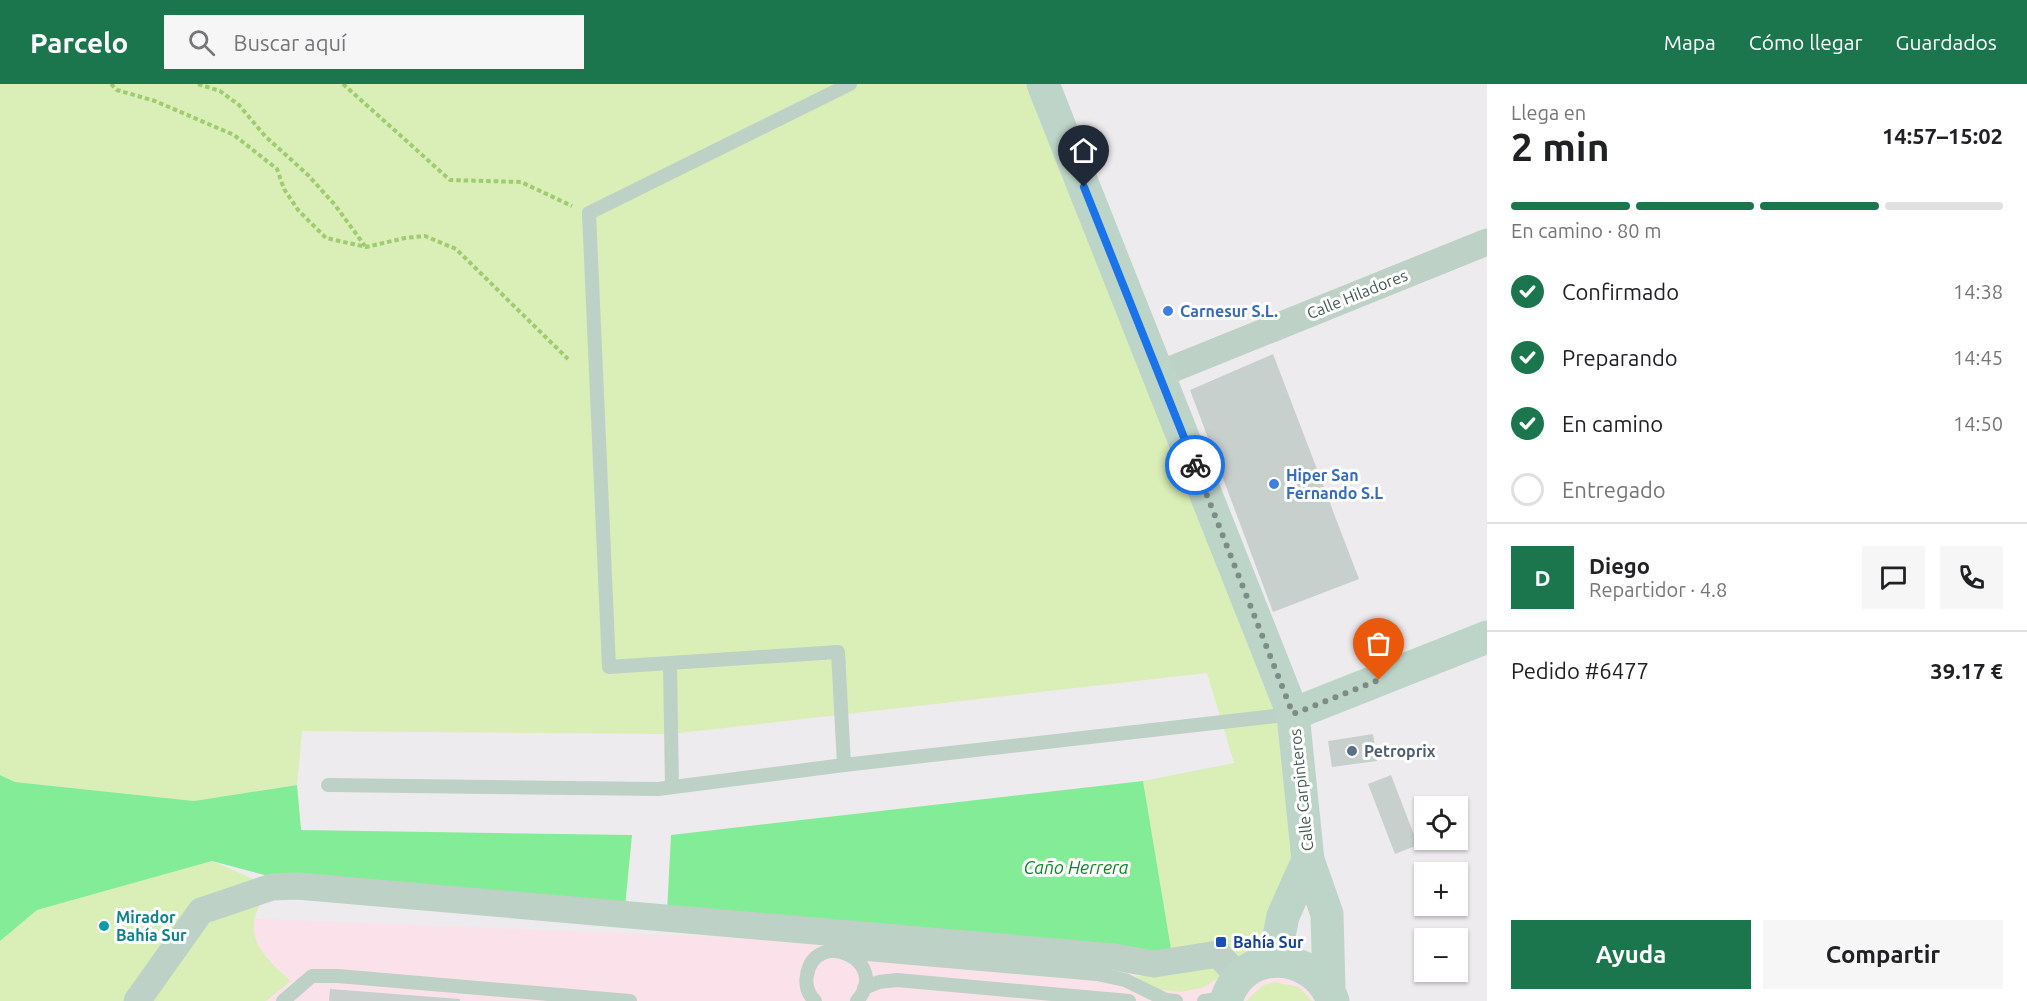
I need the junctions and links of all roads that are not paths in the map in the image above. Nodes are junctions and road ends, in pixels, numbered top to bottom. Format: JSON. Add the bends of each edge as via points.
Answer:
{"nodes":[{"id":1,"x":850,"y":84,"type":"edge"},
{"id":2,"x":1043,"y":84,"type":"edge"},
{"id":3,"x":1487,"y":242,"type":"edge"},
{"id":4,"x":1160,"y":374,"type":"junction"},
{"id":5,"x":1487,"y":637,"type":"edge"},
{"id":6,"x":670,"y":665,"type":"junction"},
{"id":7,"x":1293,"y":714,"type":"junction"},
{"id":8,"x":844,"y":765,"type":"junction"},
{"id":9,"x":328,"y":785,"type":"dead end"},
{"id":10,"x":672,"y":787,"type":"junction"},
{"id":11,"x":1308,"y":860,"type":"junction"},
{"id":12,"x":844,"y":952,"type":"junction"},
{"id":13,"x":1274,"y":961,"type":"junction"},
{"id":14,"x":864,"y":988,"type":"junction"},
{"id":15,"x":1224,"y":993,"type":"edge"},
{"id":16,"x":1331,"y":995,"type":"edge"},
{"id":17,"x":136,"y":1001,"type":"edge"},
{"id":18,"x":283,"y":1001,"type":"edge"},
{"id":19,"x":630,"y":1001,"type":"edge"},
{"id":20,"x":815,"y":1001,"type":"edge"},
{"id":21,"x":857,"y":1001,"type":"edge"},
{"id":22,"x":1129,"y":1001,"type":"edge"},
{"id":23,"x":1176,"y":1001,"type":"edge"}],
"edges":[{"from":1,"to":6,"type":"lane","via":[[589,213],[609,667]]},
{"from":2,"to":4,"type":"street","name":"Calle Carpinteros"},
{"from":3,"to":4,"type":"street","name":"Calle Hiladores"},
{"from":4,"to":7,"type":"street","name":"Calle Carpinteros"},
{"from":5,"to":7,"type":"street"},
{"from":6,"to":8,"type":"lane","via":[[838,652]]},
{"from":6,"to":10,"type":"lane"},
{"from":7,"to":8,"type":"lane"},
{"from":7,"to":11,"type":"street","name":"Calle Carpinteros"},
{"from":8,"to":10,"type":"lane"},
{"from":9,"to":10,"type":"lane"},
{"from":11,"to":13,"type":"street","via":[[1283,916]]},
{"from":11,"to":16,"type":"street","name":"Calle Carpinteros","via":[[1327,914]]},
{"from":12,"to":14,"type":"lane","via":[[864,970]]},
{"from":12,"to":20,"type":"lane","via":[[825,953],[810,965],[807,984]]},
{"from":12,"to":23,"type":"lane","via":[[1097,974],[1125,980]]},
{"from":13,"to":15,"type":"street","via":[[1255,966]]},
{"from":13,"to":16,"type":"street","via":[[1296,963],[1315,973]]},
{"from":14,"to":21,"type":"lane"},
{"from":14,"to":22,"type":"lane","via":[[897,980]]},
{"from":15,"to":17,"type":"street","via":[[1218,954],[1154,964],[1091,955],[297,886],[272,887],[201,911]]},
{"from":18,"to":19,"type":"lane","via":[[312,976],[338,976]]}]}
